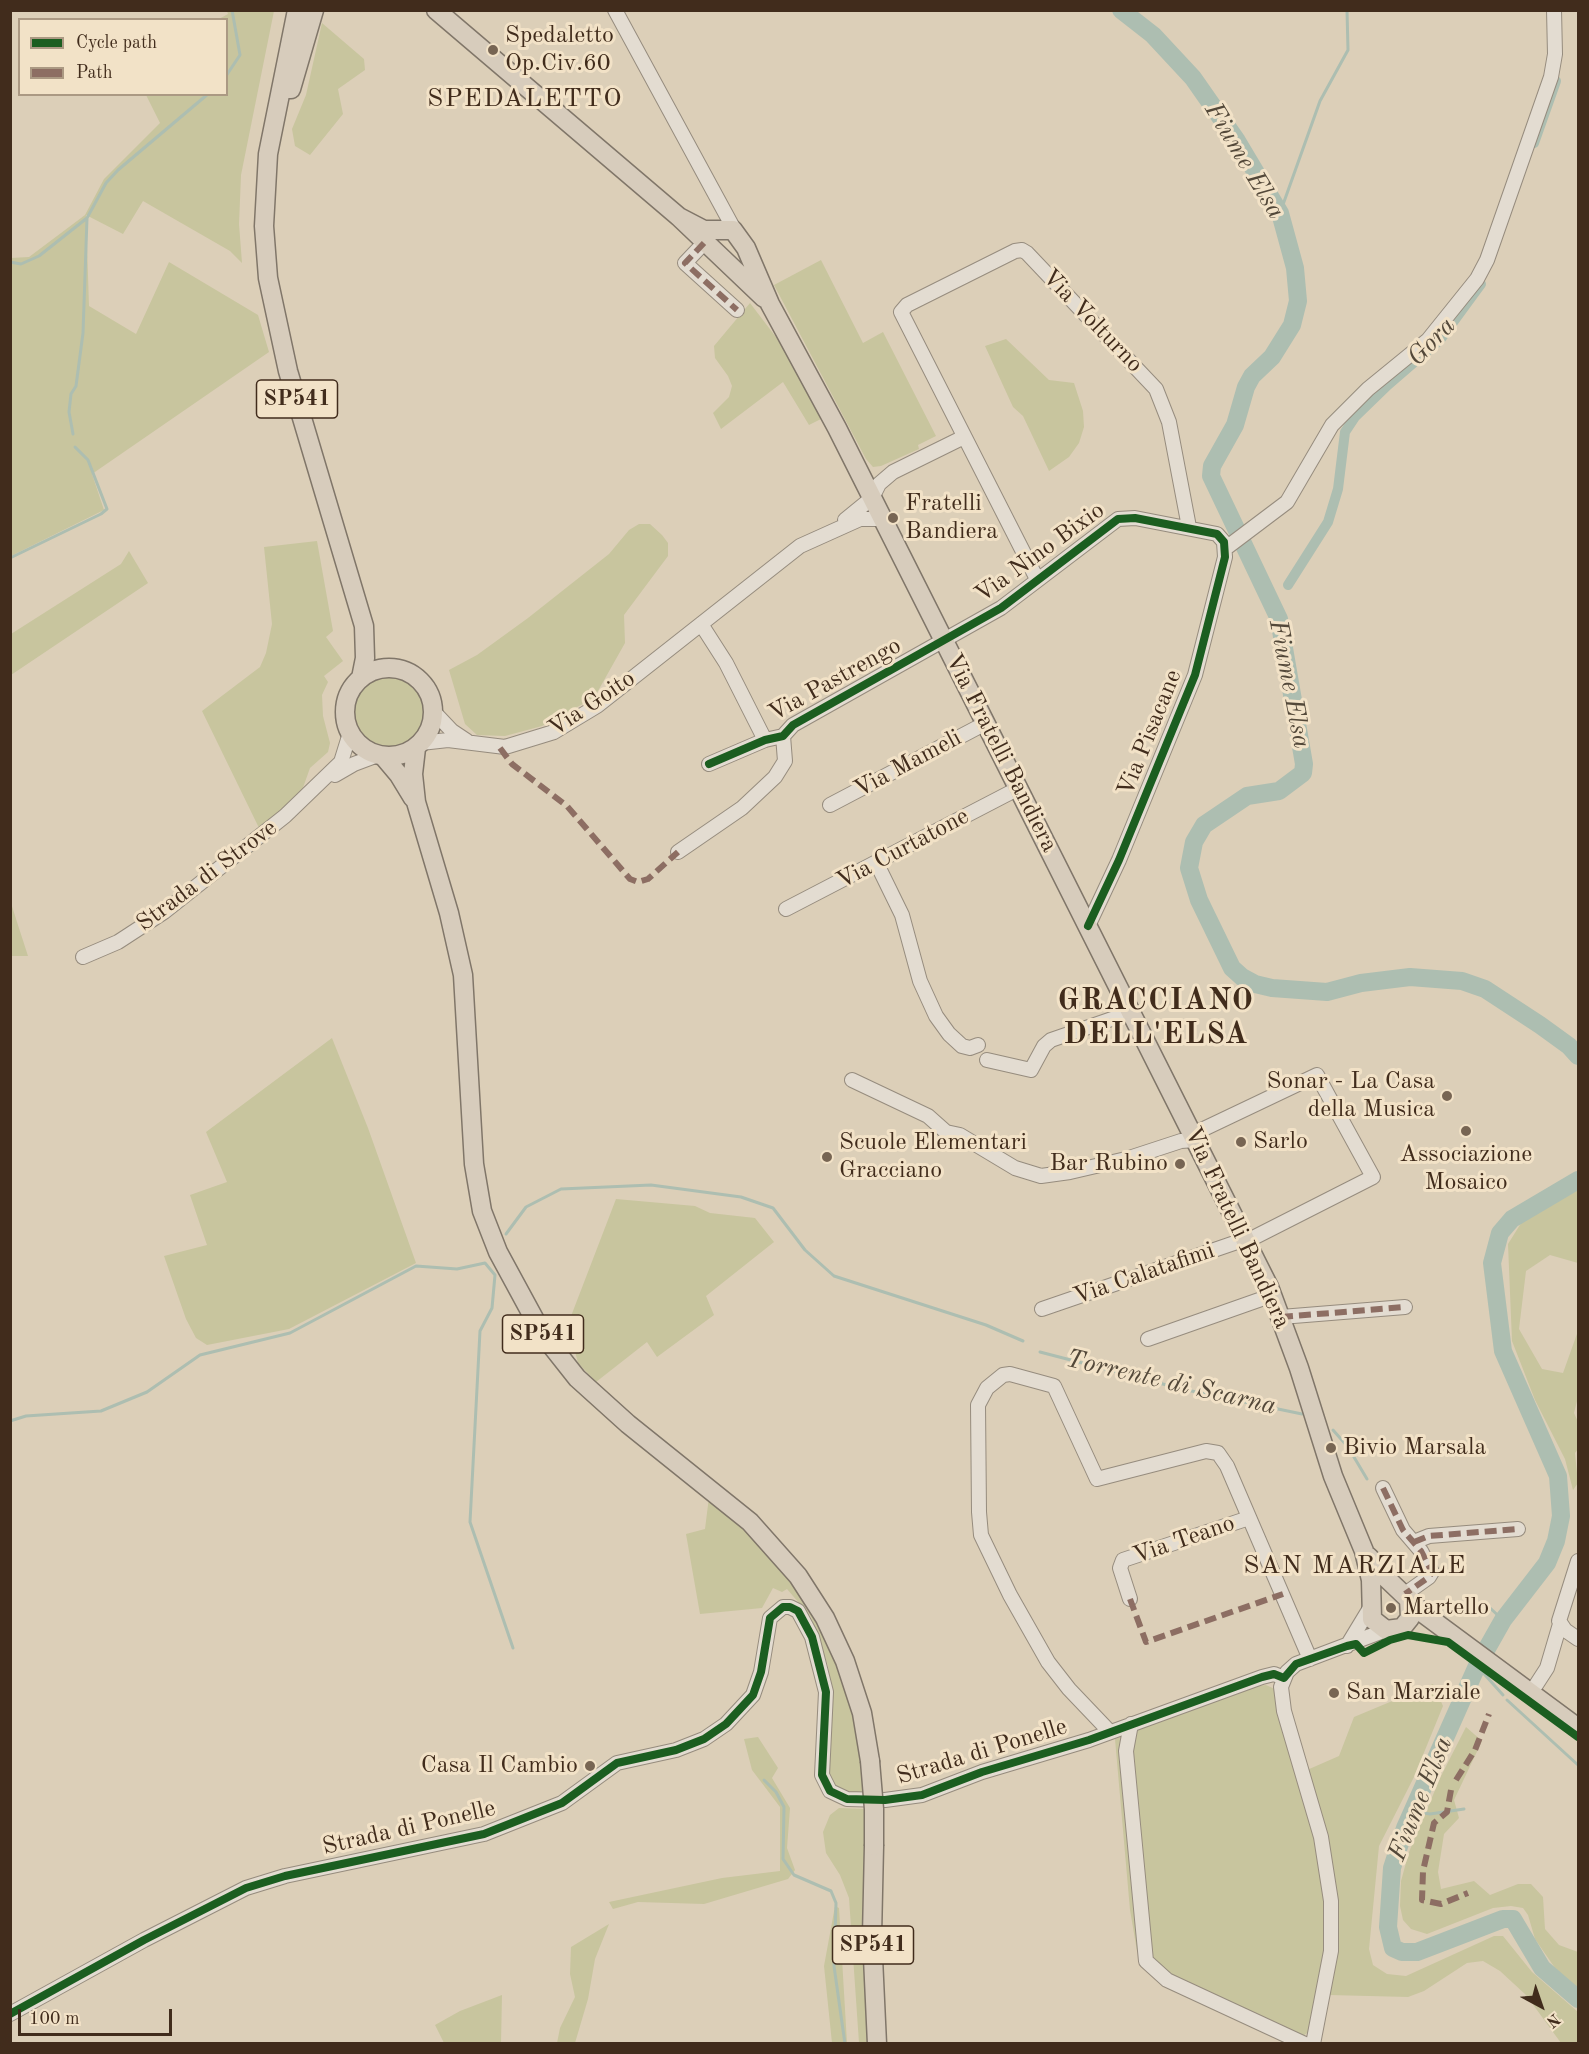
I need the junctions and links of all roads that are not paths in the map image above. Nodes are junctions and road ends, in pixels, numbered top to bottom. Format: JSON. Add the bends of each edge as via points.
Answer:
{"nodes":[{"id":1,"x":297,"y":10,"type":"edge"},
{"id":2,"x":302,"y":10,"type":"edge"},
{"id":3,"x":306,"y":10,"type":"edge"},
{"id":4,"x":314,"y":10,"type":"edge"},
{"id":5,"x":436,"y":10,"type":"edge"},
{"id":6,"x":615,"y":10,"type":"edge"},
{"id":7,"x":1554,"y":10,"type":"edge"},
{"id":8,"x":293,"y":32,"type":"junction"},
{"id":9,"x":286,"y":102,"type":"junction"},
{"id":10,"x":268,"y":165,"type":"junction"},
{"id":11,"x":680,"y":218,"type":"junction"},
{"id":12,"x":728,"y":230,"type":"junction"},
{"id":13,"x":707,"y":246,"type":"junction"},
{"id":14,"x":750,"y":255,"type":"junction"},
{"id":15,"x":734,"y":269,"type":"junction"},
{"id":16,"x":770,"y":304,"type":"junction"},
{"id":17,"x":737,"y":310,"type":"dead end"},
{"id":18,"x":964,"y":437,"type":"junction"},
{"id":19,"x":859,"y":472,"type":"junction"},
{"id":20,"x":893,"y":472,"type":"junction"},
{"id":21,"x":872,"y":498,"type":"junction"},
{"id":22,"x":882,"y":519,"type":"junction"},
{"id":23,"x":1189,"y":527,"type":"junction"},
{"id":24,"x":835,"y":529,"type":"junction"},
{"id":25,"x":1230,"y":544,"type":"junction"},
{"id":26,"x":1037,"y":579,"type":"junction"},
{"id":27,"x":701,"y":624,"type":"junction"},
{"id":28,"x":364,"y":627,"type":"junction"},
{"id":29,"x":945,"y":641,"type":"junction"},
{"id":30,"x":395,"y":668,"type":"junction"},
{"id":31,"x":360,"y":678,"type":"junction"},
{"id":32,"x":434,"y":712,"type":"junction"},
{"id":33,"x":986,"y":723,"type":"junction"},
{"id":34,"x":350,"y":733,"type":"junction"},
{"id":35,"x":783,"y":736,"type":"junction"},
{"id":36,"x":765,"y":740,"type":"junction"},
{"id":37,"x":468,"y":742,"type":"junction"},
{"id":38,"x":418,"y":746,"type":"junction"},
{"id":39,"x":380,"y":756,"type":"junction"},
{"id":40,"x":710,"y":764,"type":"dead end"},
{"id":41,"x":323,"y":782,"type":"junction"},
{"id":42,"x":1019,"y":788,"type":"junction"},
{"id":43,"x":416,"y":802,"type":"junction"},
{"id":44,"x":830,"y":805,"type":"dead end"},
{"id":45,"x":678,"y":852,"type":"dead end"},
{"id":46,"x":877,"y":864,"type":"junction"},
{"id":47,"x":786,"y":909,"type":"dead end"},
{"id":48,"x":1088,"y":926,"type":"junction"},
{"id":49,"x":83,"y":957,"type":"dead end"},
{"id":50,"x":1132,"y":1012,"type":"junction"},
{"id":51,"x":978,"y":1045,"type":"dead end"},
{"id":52,"x":987,"y":1060,"type":"dead end"},
{"id":53,"x":852,"y":1080,"type":"dead end"},
{"id":54,"x":1195,"y":1137,"type":"junction"},
{"id":55,"x":1247,"y":1240,"type":"junction"},
{"id":56,"x":1272,"y":1294,"type":"junction"},
{"id":57,"x":1405,"y":1307,"type":"dead end"},
{"id":58,"x":1042,"y":1309,"type":"dead end"},
{"id":59,"x":1281,"y":1317,"type":"junction"},
{"id":60,"x":1148,"y":1339,"type":"dead end"},
{"id":61,"x":1383,"y":1488,"type":"dead end"},
{"id":62,"x":1249,"y":1518,"type":"junction"},
{"id":63,"x":1518,"y":1529,"type":"dead end"},
{"id":64,"x":1414,"y":1542,"type":"junction"},
{"id":65,"x":1364,"y":1551,"type":"junction"},
{"id":66,"x":1578,"y":1561,"type":"edge"},
{"id":67,"x":1404,"y":1595,"type":"junction"},
{"id":68,"x":1130,"y":1599,"type":"dead end"},
{"id":69,"x":1371,"y":1604,"type":"junction"},
{"id":70,"x":1560,"y":1624,"type":"junction"},
{"id":71,"x":1391,"y":1630,"type":"junction"},
{"id":72,"x":1452,"y":1633,"type":"junction"},
{"id":73,"x":1578,"y":1640,"type":"edge"},
{"id":74,"x":1347,"y":1646,"type":"junction"},
{"id":75,"x":1310,"y":1659,"type":"junction"},
{"id":76,"x":1284,"y":1678,"type":"junction"},
{"id":77,"x":1536,"y":1686,"type":"dead end"},
{"id":78,"x":1131,"y":1724,"type":"junction"},
{"id":79,"x":1578,"y":1728,"type":"edge"},
{"id":80,"x":1110,"y":1732,"type":"junction"},
{"id":81,"x":10,"y":2014,"type":"edge"},
{"id":82,"x":877,"y":2043,"type":"edge"},
{"id":83,"x":1305,"y":2043,"type":"edge"},
{"id":84,"x":1313,"y":2043,"type":"edge"}],
"edges":[{"from":1,"to":8,"type":"main road","number":"SP541"},
{"from":2,"to":8,"type":"main road"},
{"from":3,"to":9,"type":"main road","number":"SP541"},
{"from":4,"to":9,"type":"main road"},
{"from":5,"to":11,"type":"main road","name":"Via Fratelli Bandiera"},
{"from":6,"to":12,"type":"street"},
{"from":7,"to":25,"type":"street","via":[[1551,78],[1480,273],[1459,305],[1428,340],[1341,415],[1323,438],[1290,499]]},
{"from":8,"to":10,"type":"main road","number":"SP541"},
{"from":9,"to":10,"type":"main road","number":"SP541"},
{"from":10,"to":28,"type":"main road","number":"SP541","via":[[264,226],[273,311]]},
{"from":11,"to":12,"type":"main road","name":"Via Fratelli Bandiera","via":[[704,230]]},
{"from":11,"to":13,"type":"main road","name":"Via Fratelli Bandiera"},
{"from":12,"to":13,"type":"main road"},
{"from":12,"to":14,"type":"main road","name":"Via Fratelli Bandiera"},
{"from":13,"to":15,"type":"main road","name":"Via Fratelli Bandiera"},
{"from":13,"to":17,"type":"street","via":[[685,263]]},
{"from":14,"to":15,"type":"main road","via":[[742,266]]},
{"from":14,"to":16,"type":"main road","name":"Via Fratelli Bandiera"},
{"from":15,"to":16,"type":"main road","name":"Via Fratelli Bandiera"},
{"from":16,"to":19,"type":"main road","name":"Via Fratelli Bandiera"},
{"from":18,"to":20,"type":"street"},
{"from":18,"to":23,"type":"street","name":"Via Volturno","via":[[901,310],[1022,250],[1156,389],[1169,422]]},
{"from":18,"to":26,"type":"street"},
{"from":19,"to":20,"type":"street"},
{"from":19,"to":21,"type":"main road","name":"Via Fratelli Bandiera"},
{"from":20,"to":21,"type":"street","name":"Via Goito","via":[[879,484]]},
{"from":21,"to":22,"type":"main road","name":"Via Fratelli Bandiera"},
{"from":21,"to":24,"type":"street","name":"Via Goito"},
{"from":22,"to":24,"type":"street","name":"Via Goito","via":[[864,518]]},
{"from":22,"to":29,"type":"main road","name":"Via Fratelli Bandiera"},
{"from":23,"to":25,"type":"street","name":"Via Nino Bixio","via":[[1219,535]]},
{"from":23,"to":26,"type":"street","name":"Via Nino Bixio","via":[[1118,519]]},
{"from":24,"to":27,"type":"street","name":"Via Goito","via":[[797,549]]},
{"from":25,"to":48,"type":"street","name":"Via Pisacane","via":[[1191,687]]},
{"from":26,"to":29,"type":"street","name":"Via Nino Bixio","via":[[1008,604]]},
{"from":27,"to":36,"type":"street","via":[[726,663]]},
{"from":27,"to":37,"type":"street","name":"Via Goito","via":[[597,706],[554,732],[505,747]]},
{"from":28,"to":30,"type":"main road","number":"SP541"},
{"from":28,"to":31,"type":"main road","number":"SP541","via":[[365,662]]},
{"from":29,"to":33,"type":"main road","name":"Via Fratelli Bandiera"},
{"from":29,"to":35,"type":"street","name":"Via Pastrengo","via":[[790,726]]},
{"from":30,"to":31,"type":"main road","via":[[377,669]]},
{"from":30,"to":32,"type":"main road","number":"SP541","via":[[413,675],[427,688]]},
{"from":31,"to":34,"type":"main road","number":"SP541","via":[[345,704]]},
{"from":32,"to":37,"type":"street","name":"Via Goito"},
{"from":32,"to":38,"type":"main road","number":"SP541","via":[[429,733]]},
{"from":33,"to":42,"type":"main road","name":"Via Fratelli Bandiera"},
{"from":33,"to":44,"type":"street","name":"Via Mameli"},
{"from":34,"to":39,"type":"main road","number":"SP541","via":[[364,749]]},
{"from":34,"to":41,"type":"street","name":"Strada di Strove","via":[[341,762]]},
{"from":35,"to":36,"type":"street","name":"Via Pastrengo"},
{"from":35,"to":45,"type":"street","via":[[785,760],[775,777],[742,808]]},
{"from":36,"to":40,"type":"street","name":"Via Pastrengo"},
{"from":37,"to":38,"type":"street","name":"Via Goito","via":[[448,740]]},
{"from":38,"to":39,"type":"main road","via":[[406,754]]},
{"from":38,"to":43,"type":"main road","number":"SP541"},
{"from":39,"to":41,"type":"street","name":"Strada di Strove","via":[[354,764]]},
{"from":39,"to":43,"type":"main road","number":"SP541","via":[[399,775]]},
{"from":41,"to":49,"type":"street","name":"Strada di Strove","via":[[241,853],[164,912],[118,942]]},
{"from":42,"to":46,"type":"street","name":"Via Curtatone"},
{"from":42,"to":48,"type":"main road","name":"Via Fratelli Bandiera"},
{"from":43,"to":82,"type":"main road","number":"SP541","bridge":true,"via":[[461,964],[475,1174],[484,1218],[501,1261],[543,1335],[578,1378],[628,1424],[750,1522],[798,1576],[829,1625],[849,1671],[862,1713],[874,1809],[872,1935]]},
{"from":46,"to":47,"type":"street","name":"Via Curtatone"},
{"from":46,"to":51,"type":"street","via":[[902,915],[920,981],[939,1021],[962,1046]]},
{"from":48,"to":50,"type":"main road","name":"Via Fratelli Bandiera"},
{"from":50,"to":52,"type":"street","via":[[1051,1040],[1031,1070]]},
{"from":50,"to":54,"type":"main road","name":"Via Fratelli Bandiera"},
{"from":53,"to":54,"type":"street","via":[[928,1116],[946,1132],[960,1135],[1015,1168],[1036,1175],[1061,1174],[1126,1159]]},
{"from":54,"to":55,"type":"main road","name":"Via Fratelli Bandiera"},
{"from":54,"to":55,"type":"street","name":"Via Calatafimi","via":[[1317,1075],[1373,1177]]},
{"from":55,"to":56,"type":"main road","name":"Via Fratelli Bandiera"},
{"from":55,"to":58,"type":"street","name":"Via Calatafimi"},
{"from":56,"to":59,"type":"main road","name":"Via Fratelli Bandiera"},
{"from":56,"to":60,"type":"street"},
{"from":57,"to":59,"type":"street"},
{"from":59,"to":65,"type":"main road","name":"Via Fratelli Bandiera","via":[[1333,1476]]},
{"from":61,"to":64,"type":"street","via":[[1403,1530]]},
{"from":62,"to":68,"type":"street","name":"Via Teano","via":[[1123,1560],[1120,1568]]},
{"from":62,"to":75,"type":"street","name":"Via Teano"},
{"from":62,"to":80,"type":"street","name":"Via Teano","via":[[1227,1466],[1216,1451],[1097,1479],[1052,1384],[1006,1374],[990,1384],[979,1402],[979,1519],[983,1539],[1048,1662]]},
{"from":63,"to":64,"type":"street","via":[[1429,1536]]},
{"from":64,"to":67,"type":"street","via":[[1432,1574]]},
{"from":65,"to":67,"type":"main road","name":"Via Fratelli Bandiera"},
{"from":65,"to":69,"type":"main road","name":"Via Fratelli Bandiera"},
{"from":66,"to":70,"type":"street"},
{"from":67,"to":69,"type":"main road","via":[[1387,1589]]},
{"from":67,"to":71,"type":"main road","via":[[1410,1618]]},
{"from":67,"to":72,"type":"main road","name":"Via Fratelli Bandiera"},
{"from":69,"to":71,"type":"main road","name":"Via Fratelli Bandiera","via":[[1375,1624]]},
{"from":69,"to":74,"type":"street"},
{"from":70,"to":73,"type":"street"},
{"from":70,"to":77,"type":"street","via":[[1547,1668]]},
{"from":71,"to":72,"type":"main road","via":[[1419,1626]]},
{"from":71,"to":74,"type":"street"},
{"from":72,"to":79,"type":"main road","name":"Via Fratelli Bandiera"},
{"from":74,"to":75,"type":"street"},
{"from":75,"to":76,"type":"street","via":[[1290,1668]]},
{"from":76,"to":78,"type":"street","name":"Strada di Ponelle","via":[[1274,1674],[1262,1677]]},
{"from":76,"to":84,"type":"street","via":[[1282,1706],[1321,1837],[1332,1909],[1331,1951]]},
{"from":78,"to":80,"type":"street","name":"Strada di Ponelle"},
{"from":78,"to":83,"type":"street","via":[[1126,1756],[1146,1961],[1167,1980]]},
{"from":80,"to":81,"type":"street","name":"Strada di Ponelle","via":[[922,1795],[885,1800],[840,1798],[828,1788],[822,1775],[826,1692],[816,1650],[800,1614],[783,1607],[770,1618],[753,1695],[726,1724],[704,1739],[676,1750],[617,1763],[562,1803],[484,1834],[285,1876],[246,1888]]}]}
